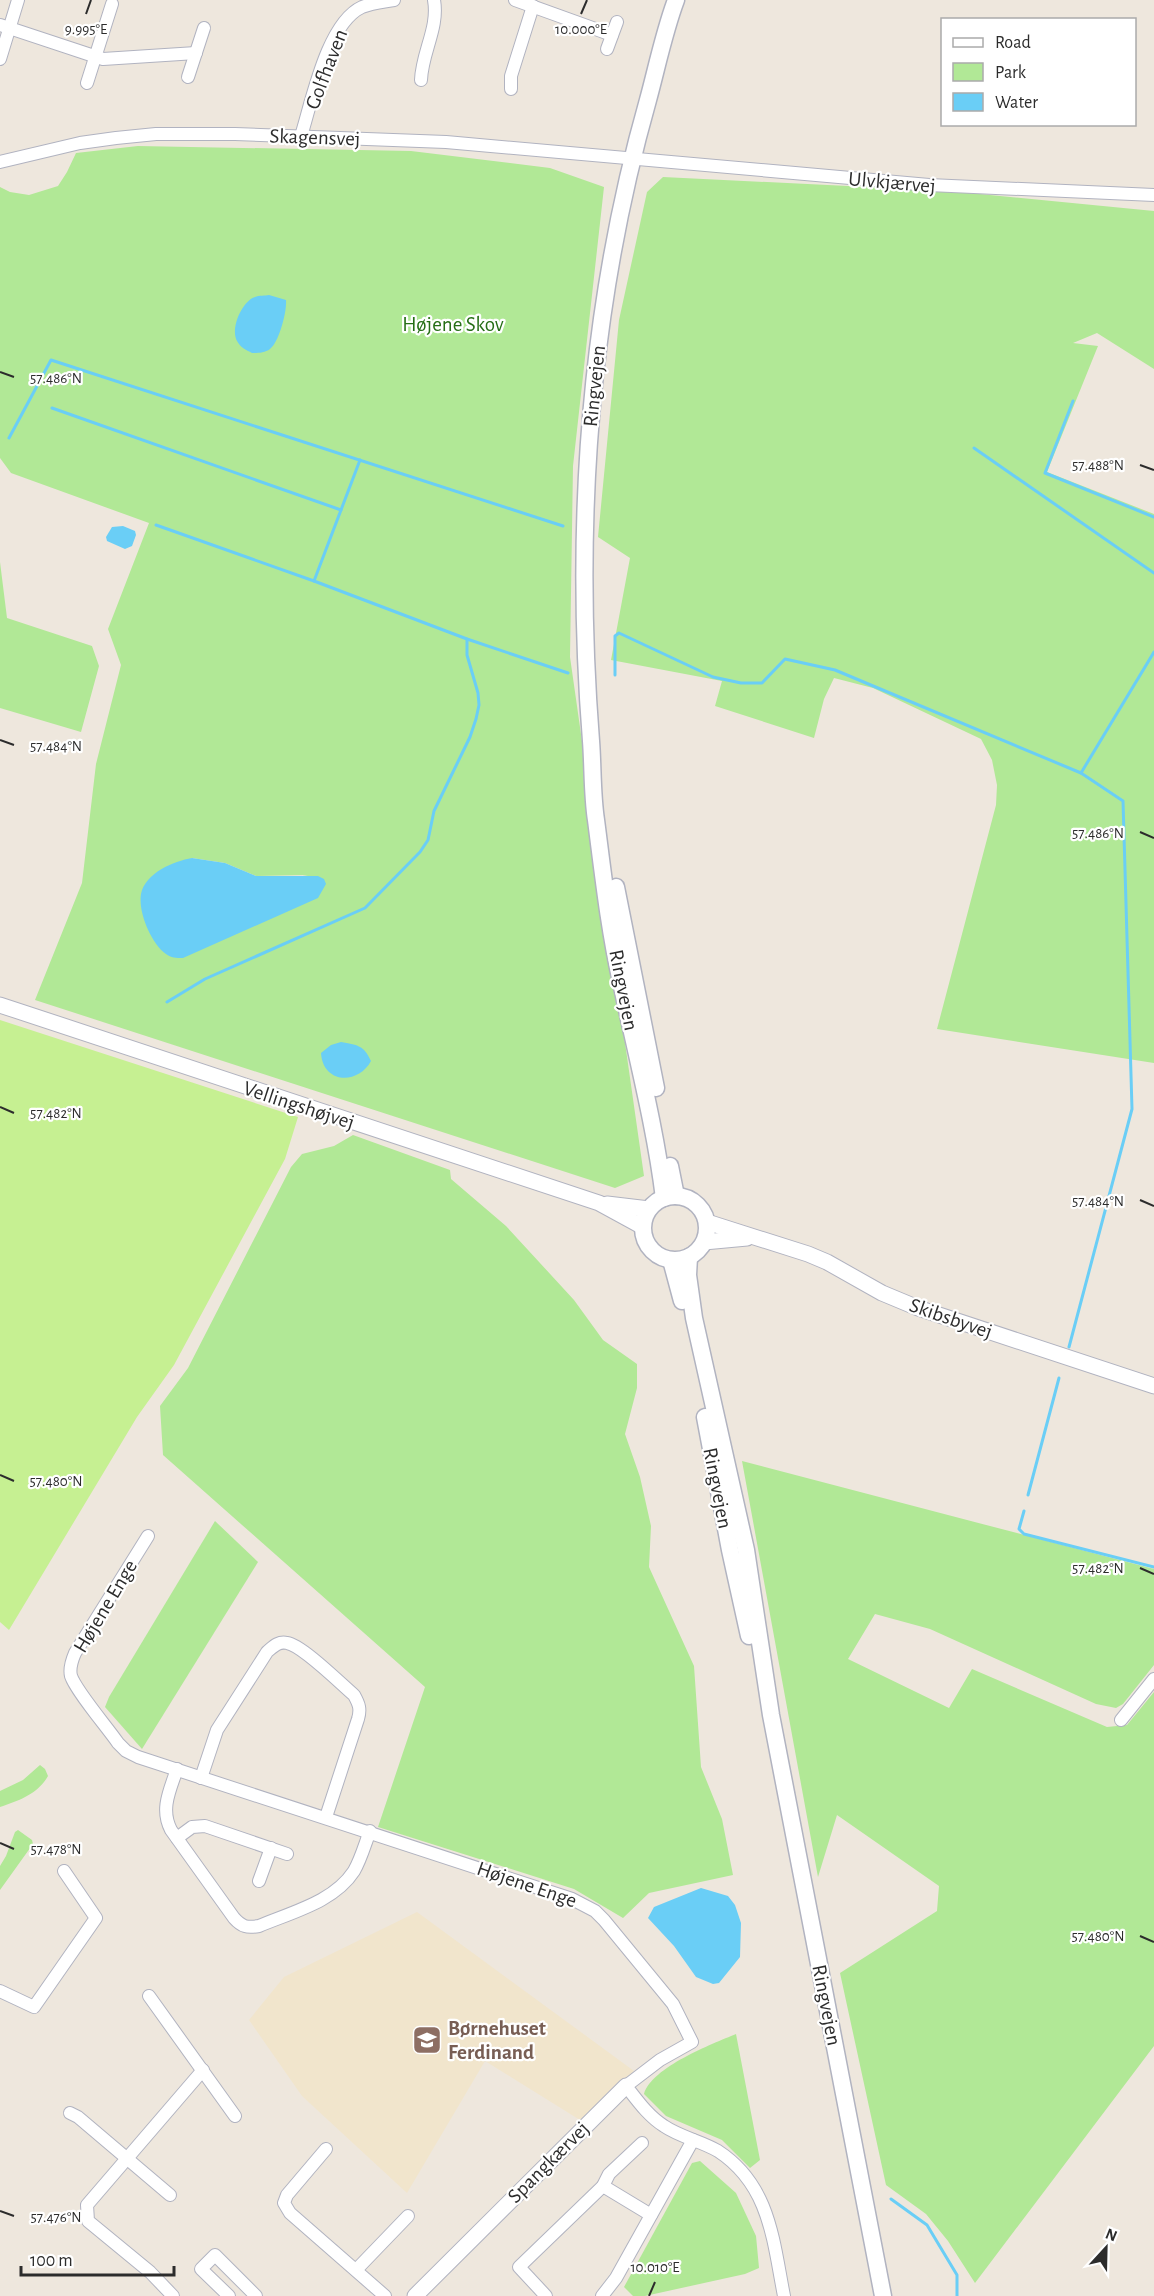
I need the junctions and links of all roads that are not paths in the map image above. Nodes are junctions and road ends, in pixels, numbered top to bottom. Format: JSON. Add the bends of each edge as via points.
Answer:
{"nodes":[{"id":1,"x":18,"y":0,"type":"edge"},
{"id":2,"x":394,"y":0,"type":"edge"},
{"id":3,"x":434,"y":0,"type":"edge"},
{"id":4,"x":515,"y":0,"type":"edge"},
{"id":5,"x":676,"y":0,"type":"edge"},
{"id":6,"x":112,"y":4,"type":"dead end"},
{"id":7,"x":532,"y":6,"type":"junction"},
{"id":8,"x":617,"y":22,"type":"dead end"},
{"id":9,"x":5,"y":27,"type":"edge"},
{"id":10,"x":204,"y":28,"type":"dead end"},
{"id":11,"x":612,"y":35,"type":"junction"},
{"id":12,"x":607,"y":49,"type":"dead end"},
{"id":13,"x":196,"y":53,"type":"junction"},
{"id":14,"x":95,"y":56,"type":"junction"},
{"id":15,"x":0,"y":59,"type":"edge"},
{"id":16,"x":188,"y":77,"type":"dead end"},
{"id":17,"x":421,"y":80,"type":"dead end"},
{"id":18,"x":87,"y":83,"type":"dead end"},
{"id":19,"x":511,"y":89,"type":"dead end"},
{"id":20,"x":301,"y":136,"type":"junction"},
{"id":21,"x":631,"y":159,"type":"junction"},
{"id":22,"x":0,"y":162,"type":"edge"},
{"id":23,"x":1154,"y":195,"type":"edge"},
{"id":24,"x":0,"y":1005,"type":"edge"},
{"id":25,"x":670,"y":1197,"type":"junction"},
{"id":26,"x":599,"y":1203,"type":"junction"},
{"id":27,"x":649,"y":1209,"type":"junction"},
{"id":28,"x":707,"y":1222,"type":"junction"},
{"id":29,"x":643,"y":1227,"type":"junction"},
{"id":30,"x":753,"y":1238,"type":"junction"},
{"id":31,"x":704,"y":1242,"type":"junction"},
{"id":32,"x":689,"y":1257,"type":"junction"},
{"id":33,"x":671,"y":1260,"type":"junction"},
{"id":34,"x":1154,"y":1386,"type":"edge"},
{"id":35,"x":148,"y":1536,"type":"dead end"},
{"id":36,"x":1154,"y":1680,"type":"edge"},
{"id":37,"x":771,"y":1715,"type":"junction"},
{"id":38,"x":1121,"y":1720,"type":"dead end"},
{"id":39,"x":177,"y":1769,"type":"junction"},
{"id":40,"x":201,"y":1778,"type":"junction"},
{"id":41,"x":326,"y":1817,"type":"junction"},
{"id":42,"x":370,"y":1832,"type":"junction"},
{"id":43,"x":177,"y":1838,"type":"junction"},
{"id":44,"x":271,"y":1848,"type":"junction"},
{"id":45,"x":287,"y":1854,"type":"dead end"},
{"id":46,"x":64,"y":1871,"type":"dead end"},
{"id":47,"x":259,"y":1881,"type":"dead end"},
{"id":48,"x":0,"y":1991,"type":"edge"},
{"id":49,"x":149,"y":1996,"type":"dead end"},
{"id":50,"x":692,"y":2042,"type":"joint"},
{"id":51,"x":203,"y":2070,"type":"junction"},
{"id":52,"x":626,"y":2086,"type":"junction"},
{"id":53,"x":70,"y":2113,"type":"dead end"},
{"id":54,"x":235,"y":2116,"type":"dead end"},
{"id":55,"x":693,"y":2140,"type":"junction"},
{"id":56,"x":642,"y":2143,"type":"dead end"},
{"id":57,"x":326,"y":2149,"type":"dead end"},
{"id":58,"x":127,"y":2158,"type":"junction"},
{"id":59,"x":603,"y":2186,"type":"junction"},
{"id":60,"x":170,"y":2194,"type":"dead end"},
{"id":61,"x":651,"y":2215,"type":"junction"},
{"id":62,"x":408,"y":2216,"type":"dead end"},
{"id":63,"x":356,"y":2270,"type":"junction"},
{"id":64,"x":173,"y":2296,"type":"edge"},
{"id":65,"x":229,"y":2296,"type":"edge"},
{"id":66,"x":256,"y":2296,"type":"edge"},
{"id":67,"x":385,"y":2296,"type":"edge"},
{"id":68,"x":415,"y":2296,"type":"edge"},
{"id":69,"x":546,"y":2296,"type":"edge"},
{"id":70,"x":602,"y":2296,"type":"edge"},
{"id":71,"x":784,"y":2296,"type":"edge"},
{"id":72,"x":883,"y":2296,"type":"edge"}],
"edges":[{"from":1,"to":9,"type":"street"},
{"from":2,"to":20,"type":"street","name":"Golfhaven","via":[[362,7],[341,24]]},
{"from":3,"to":17,"type":"street","via":[[434,26]]},
{"from":4,"to":7,"type":"street"},
{"from":5,"to":21,"type":"main road","name":"Ringvejen"},
{"from":6,"to":14,"type":"street"},
{"from":7,"to":11,"type":"street"},
{"from":7,"to":19,"type":"street","via":[[511,76]]},
{"from":8,"to":11,"type":"street"},
{"from":9,"to":14,"type":"street"},
{"from":9,"to":15,"type":"street"},
{"from":10,"to":13,"type":"street"},
{"from":11,"to":12,"type":"street"},
{"from":13,"to":14,"type":"street"},
{"from":13,"to":16,"type":"street"},
{"from":14,"to":18,"type":"street"},
{"from":20,"to":21,"type":"street","name":"Skagensvej","via":[[446,142]]},
{"from":20,"to":22,"type":"street","name":"Skagensvej","via":[[137,136],[80,142]]},
{"from":21,"to":23,"type":"street","name":"Ulvkjærvej","via":[[929,185]]},
{"from":21,"to":25,"type":"main road","name":"Ringvejen","via":[[604,301],[589,432],[584,545],[585,667],[595,815],[620,979]]},
{"from":24,"to":26,"type":"street","name":"Vellingshøjvej"},
{"from":25,"to":27,"type":"main road"},
{"from":25,"to":28,"type":"main road","via":[[696,1203]]},
{"from":26,"to":27,"type":"street","name":"Vellingshøjvej"},
{"from":26,"to":29,"type":"street","name":"Vellingshøjvej"},
{"from":27,"to":29,"type":"main road"},
{"from":28,"to":30,"type":"street","name":"Skibsbyvej"},
{"from":28,"to":31,"type":"main road"},
{"from":29,"to":33,"type":"main road","via":[[649,1246]]},
{"from":30,"to":31,"type":"street","name":"Skibsbyvej"},
{"from":30,"to":34,"type":"street","name":"Skibsbyvej","via":[[827,1262],[918,1308]]},
{"from":31,"to":32,"type":"main road"},
{"from":32,"to":33,"type":"main road"},
{"from":32,"to":37,"type":"main road","name":"Ringvejen","via":[[694,1318],[746,1550]]},
{"from":33,"to":37,"type":"main road","name":"Ringvejen","via":[[730,1550]]},
{"from":35,"to":39,"type":"street","name":"Højene Enge","via":[[75,1653],[71,1675],[126,1751]]},
{"from":36,"to":38,"type":"street"},
{"from":37,"to":72,"type":"main road","name":"Ringvejen"},
{"from":39,"to":40,"type":"street","name":"Højene Enge"},
{"from":39,"to":43,"type":"street","via":[[165,1806],[165,1819]]},
{"from":40,"to":41,"type":"street","name":"Højene Enge"},
{"from":40,"to":41,"type":"street","via":[[217,1730],[267,1652],[286,1642],[354,1695],[361,1711]]},
{"from":41,"to":42,"type":"street","name":"Højene Enge"},
{"from":42,"to":43,"type":"street","via":[[356,1869],[342,1886],[330,1895],[248,1928],[234,1918]]},
{"from":42,"to":50,"type":"street","name":"Højene Enge","via":[[586,1904],[604,1920],[673,2004]]},
{"from":43,"to":44,"type":"street","via":[[197,1825]]},
{"from":44,"to":45,"type":"street"},
{"from":44,"to":47,"type":"street"},
{"from":46,"to":48,"type":"street","via":[[96,1918],[33,2007]]},
{"from":49,"to":51,"type":"street"},
{"from":50,"to":52,"type":"street","name":"Spangkærvej"},
{"from":51,"to":54,"type":"street"},
{"from":51,"to":58,"type":"street"},
{"from":52,"to":55,"type":"street","via":[[663,2126]]},
{"from":52,"to":68,"type":"street","name":"Spangkærvej"},
{"from":53,"to":58,"type":"street"},
{"from":55,"to":61,"type":"street"},
{"from":55,"to":71,"type":"street","via":[[735,2164],[758,2193],[771,2229]]},
{"from":56,"to":59,"type":"street","via":[[609,2174]]},
{"from":57,"to":63,"type":"street","via":[[284,2203],[290,2213]]},
{"from":58,"to":60,"type":"street"},
{"from":58,"to":64,"type":"street","via":[[87,2205],[88,2221]]},
{"from":59,"to":61,"type":"street"},
{"from":59,"to":69,"type":"street","via":[[519,2267]]},
{"from":61,"to":70,"type":"street"},
{"from":62,"to":63,"type":"street"},
{"from":63,"to":67,"type":"street"},
{"from":65,"to":66,"type":"street","via":[[201,2269],[215,2255]]}]}
